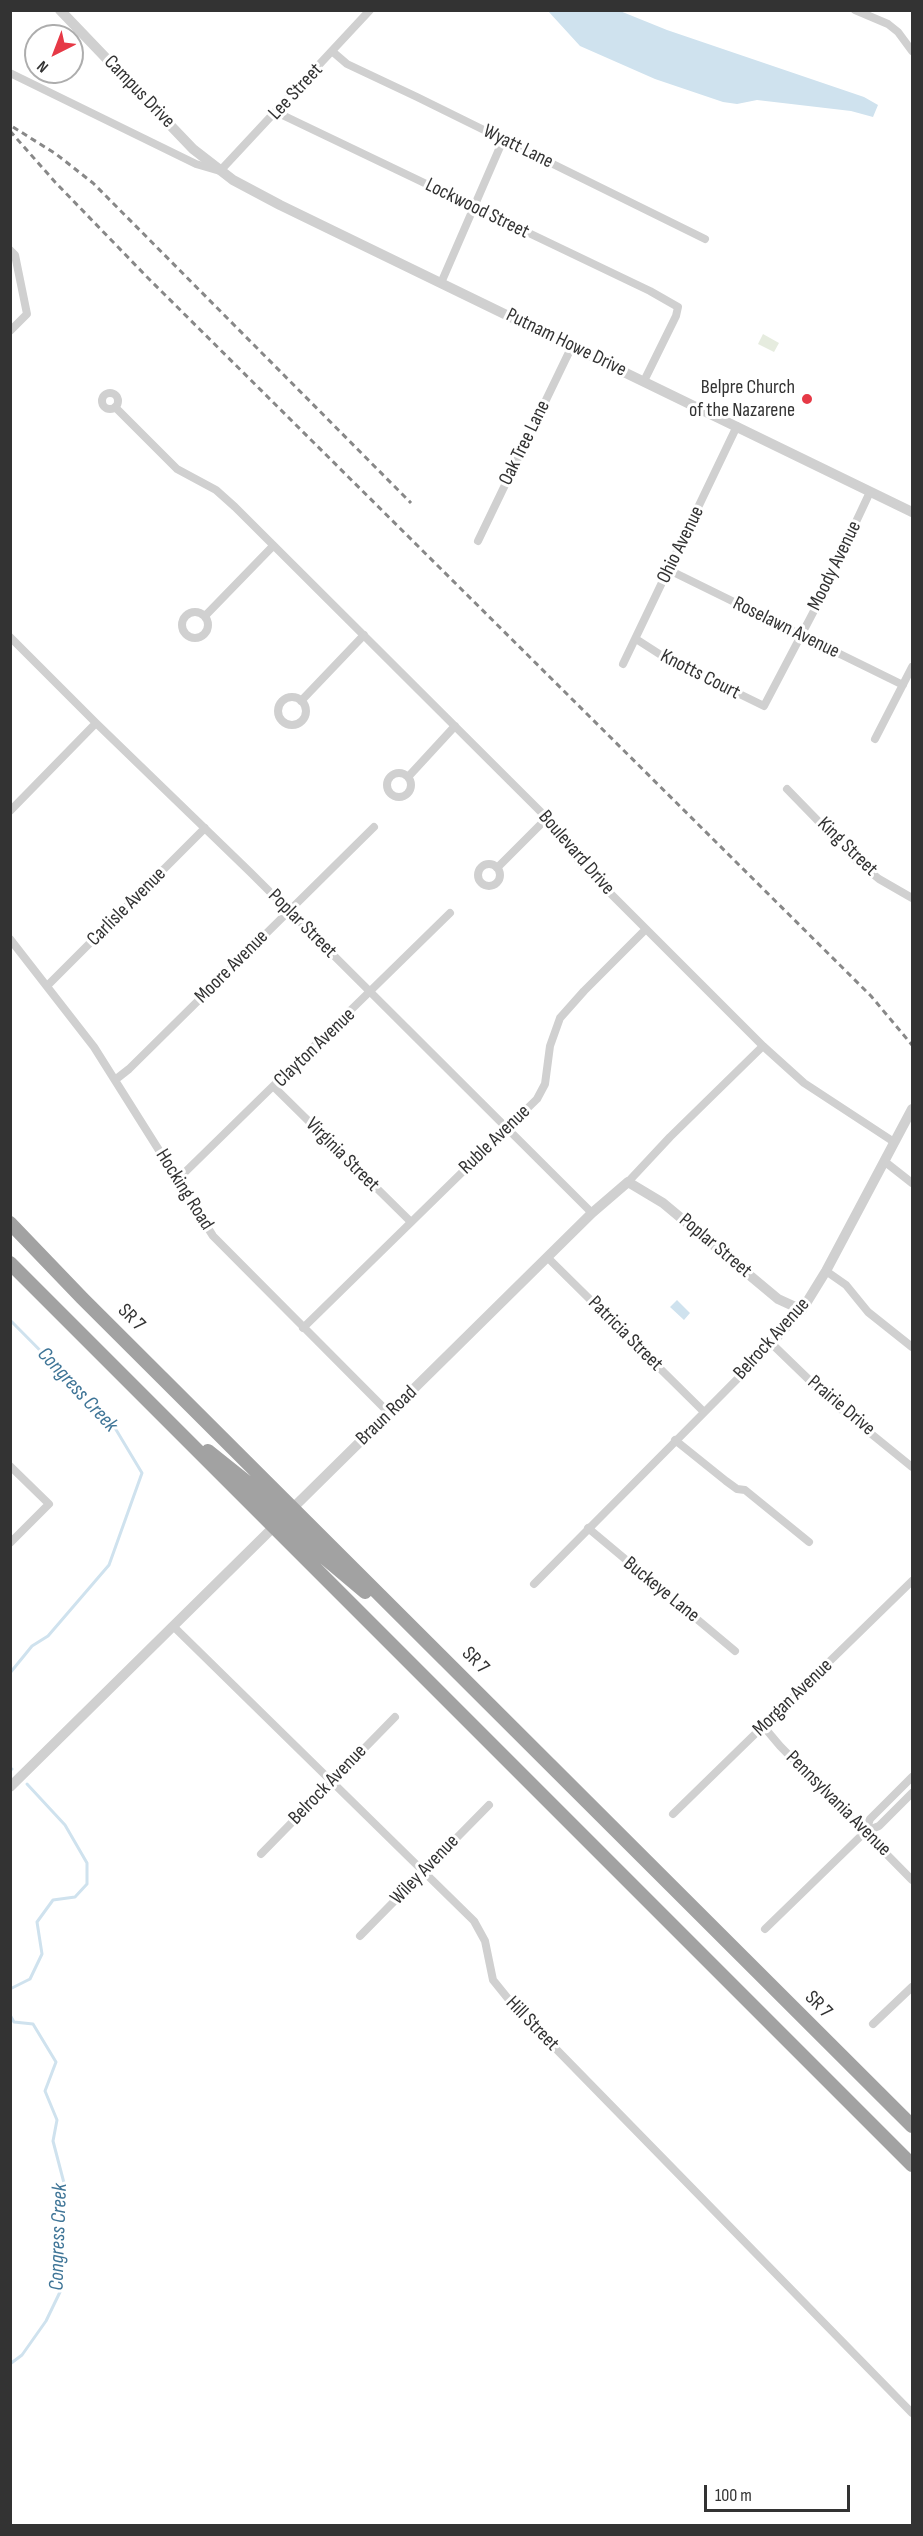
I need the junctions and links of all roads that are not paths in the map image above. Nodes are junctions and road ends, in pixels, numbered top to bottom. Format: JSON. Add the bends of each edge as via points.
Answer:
{"nodes":[{"id":1,"x":60,"y":10,"type":"edge"},
{"id":2,"x":370,"y":10,"type":"edge"},
{"id":3,"x":855,"y":10,"type":"edge"},
{"id":4,"x":912,"y":51,"type":"edge"},
{"id":5,"x":333,"y":52,"type":"junction"},
{"id":6,"x":10,"y":73,"type":"edge"},
{"id":7,"x":276,"y":112,"type":"junction"},
{"id":8,"x":502,"y":140,"type":"junction"},
{"id":9,"x":220,"y":171,"type":"junction"},
{"id":10,"x":473,"y":207,"type":"junction"},
{"id":11,"x":705,"y":239,"type":"dead end"},
{"id":12,"x":13,"y":253,"type":"edge"},
{"id":13,"x":441,"y":283,"type":"junction"},
{"id":14,"x":10,"y":331,"type":"edge"},
{"id":15,"x":572,"y":346,"type":"junction"},
{"id":16,"x":644,"y":381,"type":"junction"},
{"id":17,"x":116,"y":407,"type":"dead end"},
{"id":18,"x":737,"y":426,"type":"junction"},
{"id":19,"x":870,"y":492,"type":"junction"},
{"id":20,"x":912,"y":512,"type":"edge"},
{"id":21,"x":478,"y":541,"type":"dead end"},
{"id":22,"x":273,"y":546,"type":"junction"},
{"id":23,"x":669,"y":570,"type":"junction"},
{"id":24,"x":205,"y":616,"type":"dead end"},
{"id":25,"x":364,"y":635,"type":"junction"},
{"id":26,"x":801,"y":635,"type":"junction"},
{"id":27,"x":10,"y":637,"type":"edge"},
{"id":28,"x":636,"y":639,"type":"junction"},
{"id":29,"x":623,"y":664,"type":"dead end"},
{"id":30,"x":912,"y":667,"type":"edge"},
{"id":31,"x":903,"y":685,"type":"junction"},
{"id":32,"x":301,"y":701,"type":"dead end"},
{"id":33,"x":766,"y":704,"type":"joint"},
{"id":34,"x":96,"y":723,"type":"junction"},
{"id":35,"x":455,"y":726,"type":"junction"},
{"id":36,"x":875,"y":740,"type":"dead end"},
{"id":37,"x":408,"y":777,"type":"dead end"},
{"id":38,"x":788,"y":789,"type":"dead end"},
{"id":39,"x":10,"y":811,"type":"edge"},
{"id":40,"x":547,"y":818,"type":"junction"},
{"id":41,"x":374,"y":827,"type":"dead end"},
{"id":42,"x":205,"y":828,"type":"junction"},
{"id":43,"x":497,"y":868,"type":"dead end"},
{"id":44,"x":912,"y":898,"type":"edge"},
{"id":45,"x":289,"y":911,"type":"junction"},
{"id":46,"x":450,"y":914,"type":"dead end"},
{"id":47,"x":646,"y":929,"type":"junction"},
{"id":48,"x":10,"y":939,"type":"edge"},
{"id":49,"x":48,"y":985,"type":"junction"},
{"id":50,"x":370,"y":993,"type":"junction"},
{"id":51,"x":763,"y":1046,"type":"junction"},
{"id":52,"x":115,"y":1080,"type":"junction"},
{"id":53,"x":274,"y":1087,"type":"junction"},
{"id":54,"x":912,"y":1109,"type":"edge"},
{"id":55,"x":507,"y":1129,"type":"junction"},
{"id":56,"x":894,"y":1142,"type":"junction"},
{"id":57,"x":884,"y":1161,"type":"junction"},
{"id":58,"x":177,"y":1180,"type":"junction"},
{"id":59,"x":628,"y":1182,"type":"junction"},
{"id":60,"x":912,"y":1183,"type":"edge"},
{"id":61,"x":592,"y":1213,"type":"junction"},
{"id":62,"x":411,"y":1222,"type":"junction"},
{"id":63,"x":10,"y":1223,"type":"edge"},
{"id":64,"x":548,"y":1257,"type":"junction"},
{"id":65,"x":10,"y":1263,"type":"edge"},
{"id":66,"x":826,"y":1271,"type":"junction"},
{"id":67,"x":802,"y":1310,"type":"junction"},
{"id":68,"x":303,"y":1328,"type":"junction"},
{"id":69,"x":772,"y":1344,"type":"junction"},
{"id":70,"x":912,"y":1347,"type":"edge"},
{"id":71,"x":703,"y":1411,"type":"junction"},
{"id":72,"x":390,"y":1414,"type":"junction"},
{"id":73,"x":675,"y":1440,"type":"junction"},
{"id":74,"x":10,"y":1466,"type":"edge"},
{"id":75,"x":912,"y":1467,"type":"edge"},
{"id":76,"x":293,"y":1507,"type":"junction"},
{"id":77,"x":278,"y":1522,"type":"junction"},
{"id":78,"x":588,"y":1528,"type":"junction"},
{"id":79,"x":809,"y":1542,"type":"dead end"},
{"id":80,"x":10,"y":1543,"type":"edge"},
{"id":81,"x":912,"y":1581,"type":"edge"},
{"id":82,"x":534,"y":1584,"type":"dead end"},
{"id":83,"x":173,"y":1626,"type":"junction"},
{"id":84,"x":416,"y":1629,"type":"junction"},
{"id":85,"x":735,"y":1651,"type":"dead end"},
{"id":86,"x":395,"y":1717,"type":"dead end"},
{"id":87,"x":764,"y":1727,"type":"junction"},
{"id":88,"x":912,"y":1778,"type":"edge"},
{"id":89,"x":332,"y":1779,"type":"junction"},
{"id":90,"x":10,"y":1787,"type":"edge"},
{"id":91,"x":912,"y":1793,"type":"edge"},
{"id":92,"x":489,"y":1805,"type":"dead end"},
{"id":93,"x":673,"y":1814,"type":"dead end"},
{"id":94,"x":866,"y":1832,"type":"junction"},
{"id":95,"x":261,"y":1854,"type":"dead end"},
{"id":96,"x":423,"y":1872,"type":"junction"},
{"id":97,"x":912,"y":1880,"type":"edge"},
{"id":98,"x":765,"y":1929,"type":"dead end"},
{"id":99,"x":360,"y":1936,"type":"dead end"},
{"id":100,"x":912,"y":1987,"type":"edge"},
{"id":101,"x":873,"y":2024,"type":"dead end"},
{"id":102,"x":912,"y":2126,"type":"edge"},
{"id":103,"x":912,"y":2165,"type":"edge"},
{"id":104,"x":912,"y":2413,"type":"edge"}],
"edges":[{"from":1,"to":9,"type":"street","name":"Campus Drive","via":[[193,149]]},
{"from":2,"to":5,"type":"street","name":"Lee Street"},
{"from":3,"to":4,"type":"street","via":[[888,24]]},
{"from":5,"to":7,"type":"street","name":"Lee Street"},
{"from":5,"to":8,"type":"street","name":"Wyatt Lane","via":[[347,64]]},
{"from":6,"to":9,"type":"street","via":[[174,154]]},
{"from":7,"to":9,"type":"street","name":"Lee Street"},
{"from":7,"to":10,"type":"street","name":"Lockwood Street"},
{"from":8,"to":10,"type":"street"},
{"from":8,"to":11,"type":"street","name":"Wyatt Lane"},
{"from":9,"to":13,"type":"street","name":"Putnam Howe Drive","via":[[280,206]]},
{"from":10,"to":13,"type":"street"},
{"from":10,"to":16,"type":"street","name":"Lockwood Street","via":[[678,307]]},
{"from":12,"to":14,"type":"street","via":[[27,314]]},
{"from":13,"to":15,"type":"street","name":"Putnam Howe Drive"},
{"from":15,"to":16,"type":"street","name":"Putnam Howe Drive"},
{"from":15,"to":21,"type":"street","name":"Oak Tree Lane"},
{"from":16,"to":18,"type":"street","name":"Putnam Howe Drive"},
{"from":17,"to":22,"type":"street","name":"Boulevard Drive","via":[[177,469],[216,490]]},
{"from":18,"to":19,"type":"street","name":"Putnam Howe Drive"},
{"from":18,"to":23,"type":"street","name":"Ohio Avenue"},
{"from":19,"to":20,"type":"street","name":"Putnam Howe Drive"},
{"from":19,"to":26,"type":"street","name":"Moody Avenue"},
{"from":22,"to":24,"type":"street"},
{"from":22,"to":25,"type":"street","name":"Boulevard Drive"},
{"from":23,"to":26,"type":"street","name":"Roselawn Avenue"},
{"from":23,"to":28,"type":"street","name":"Ohio Avenue"},
{"from":25,"to":32,"type":"street"},
{"from":25,"to":35,"type":"street","name":"Boulevard Drive"},
{"from":26,"to":31,"type":"street","name":"Roselawn Avenue"},
{"from":26,"to":33,"type":"street","name":"Moody Avenue"},
{"from":27,"to":34,"type":"street","name":"Poplar Street"},
{"from":28,"to":29,"type":"street","name":"Ohio Avenue"},
{"from":28,"to":33,"type":"street","name":"Knotts Court","via":[[731,691],[761,706]]},
{"from":30,"to":31,"type":"street"},
{"from":31,"to":36,"type":"street"},
{"from":34,"to":39,"type":"street"},
{"from":34,"to":42,"type":"street","name":"Poplar Street"},
{"from":35,"to":37,"type":"street"},
{"from":35,"to":40,"type":"street","name":"Boulevard Drive"},
{"from":38,"to":44,"type":"street","name":"King Street","via":[[858,862]]},
{"from":40,"to":43,"type":"street"},
{"from":40,"to":47,"type":"street","name":"Boulevard Drive","via":[[576,858]]},
{"from":41,"to":45,"type":"street","name":"Moore Avenue"},
{"from":42,"to":45,"type":"street","name":"Poplar Street"},
{"from":42,"to":49,"type":"street","name":"Carlisle Avenue"},
{"from":45,"to":50,"type":"street","name":"Poplar Street"},
{"from":45,"to":52,"type":"street","name":"Moore Avenue"},
{"from":46,"to":50,"type":"street","name":"Clayton Avenue"},
{"from":47,"to":51,"type":"street","name":"Boulevard Drive"},
{"from":47,"to":55,"type":"street","name":"Ruble Avenue","via":[[560,1018],[550,1043],[547,1075],[540,1095]]},
{"from":48,"to":49,"type":"street","name":"Hocking Road"},
{"from":49,"to":52,"type":"street","name":"Hocking Road"},
{"from":50,"to":53,"type":"street","name":"Clayton Avenue"},
{"from":50,"to":55,"type":"street","name":"Poplar Street"},
{"from":51,"to":56,"type":"street","name":"Boulevard Drive","via":[[804,1083]]},
{"from":51,"to":59,"type":"street","name":"Braun Road"},
{"from":52,"to":58,"type":"street","name":"Hocking Road"},
{"from":53,"to":58,"type":"street","name":"Clayton Avenue"},
{"from":53,"to":62,"type":"street","name":"Virginia Street"},
{"from":54,"to":56,"type":"street"},
{"from":55,"to":61,"type":"street","name":"Poplar Street"},
{"from":55,"to":62,"type":"street","name":"Ruble Avenue"},
{"from":56,"to":57,"type":"street","name":"Belrock Avenue"},
{"from":57,"to":60,"type":"street"},
{"from":57,"to":66,"type":"street","name":"Belrock Avenue"},
{"from":58,"to":68,"type":"street","name":"Hocking Road","via":[[213,1236]]},
{"from":59,"to":61,"type":"street","name":"Braun Road"},
{"from":59,"to":67,"type":"street","name":"Poplar Street","via":[[663,1203],[778,1299]]},
{"from":61,"to":64,"type":"street","name":"Braun Road"},
{"from":62,"to":68,"type":"street","name":"Ruble Avenue"},
{"from":63,"to":76,"type":"highway","name":"SR 7","number":"SR 7"},
{"from":64,"to":71,"type":"street","name":"Patricia Street"},
{"from":64,"to":72,"type":"street","name":"Braun Road"},
{"from":65,"to":77,"type":"highway","via":[[151,1406]]},
{"from":66,"to":67,"type":"street","name":"Belrock Avenue"},
{"from":66,"to":70,"type":"street"},
{"from":67,"to":69,"type":"street","name":"Belrock Avenue"},
{"from":68,"to":72,"type":"street","name":"Hocking Road"},
{"from":69,"to":71,"type":"street","name":"Belrock Avenue"},
{"from":69,"to":75,"type":"street","name":"Prairie Drive","via":[[832,1402]]},
{"from":71,"to":73,"type":"street","name":"Belrock Avenue"},
{"from":72,"to":76,"type":"street","name":"Braun Road"},
{"from":73,"to":78,"type":"street","name":"Belrock Avenue"},
{"from":73,"to":79,"type":"street"},
{"from":74,"to":80,"type":"street","via":[[49,1504]]},
{"from":76,"to":77,"type":"street","name":"Braun Road"},
{"from":76,"to":84,"type":"highway","name":"SR 7","number":"SR 7"},
{"from":77,"to":83,"type":"street","name":"Braun Road"},
{"from":77,"to":84,"type":"highway","via":[[352,1579],[402,1629]]},
{"from":77,"to":103,"type":"highway"},
{"from":78,"to":82,"type":"street","name":"Belrock Avenue"},
{"from":78,"to":85,"type":"street","name":"Buckeye Lane"},
{"from":81,"to":87,"type":"street","name":"Morgan Avenue"},
{"from":83,"to":89,"type":"street","name":"Hill Street"},
{"from":83,"to":90,"type":"street","name":"Braun Road"},
{"from":84,"to":102,"type":"highway","name":"SR 7","number":"SR 7"},
{"from":86,"to":89,"type":"street","name":"Belrock Avenue"},
{"from":87,"to":93,"type":"street","name":"Morgan Avenue"},
{"from":87,"to":94,"type":"street","name":"Pennsylvania Avenue"},
{"from":88,"to":94,"type":"street","via":[[873,1816]]},
{"from":89,"to":95,"type":"street","name":"Belrock Avenue"},
{"from":89,"to":96,"type":"street","name":"Hill Street"},
{"from":91,"to":94,"type":"street","via":[[879,1826]]},
{"from":92,"to":96,"type":"street","name":"Wiley Avenue"},
{"from":94,"to":97,"type":"street","name":"Pennsylvania Avenue"},
{"from":94,"to":98,"type":"street"},
{"from":96,"to":99,"type":"street","name":"Wiley Avenue"},
{"from":96,"to":104,"type":"street","name":"Hill Street","via":[[483,1934],[493,1980],[507,1999]]},
{"from":100,"to":101,"type":"street"}]}
